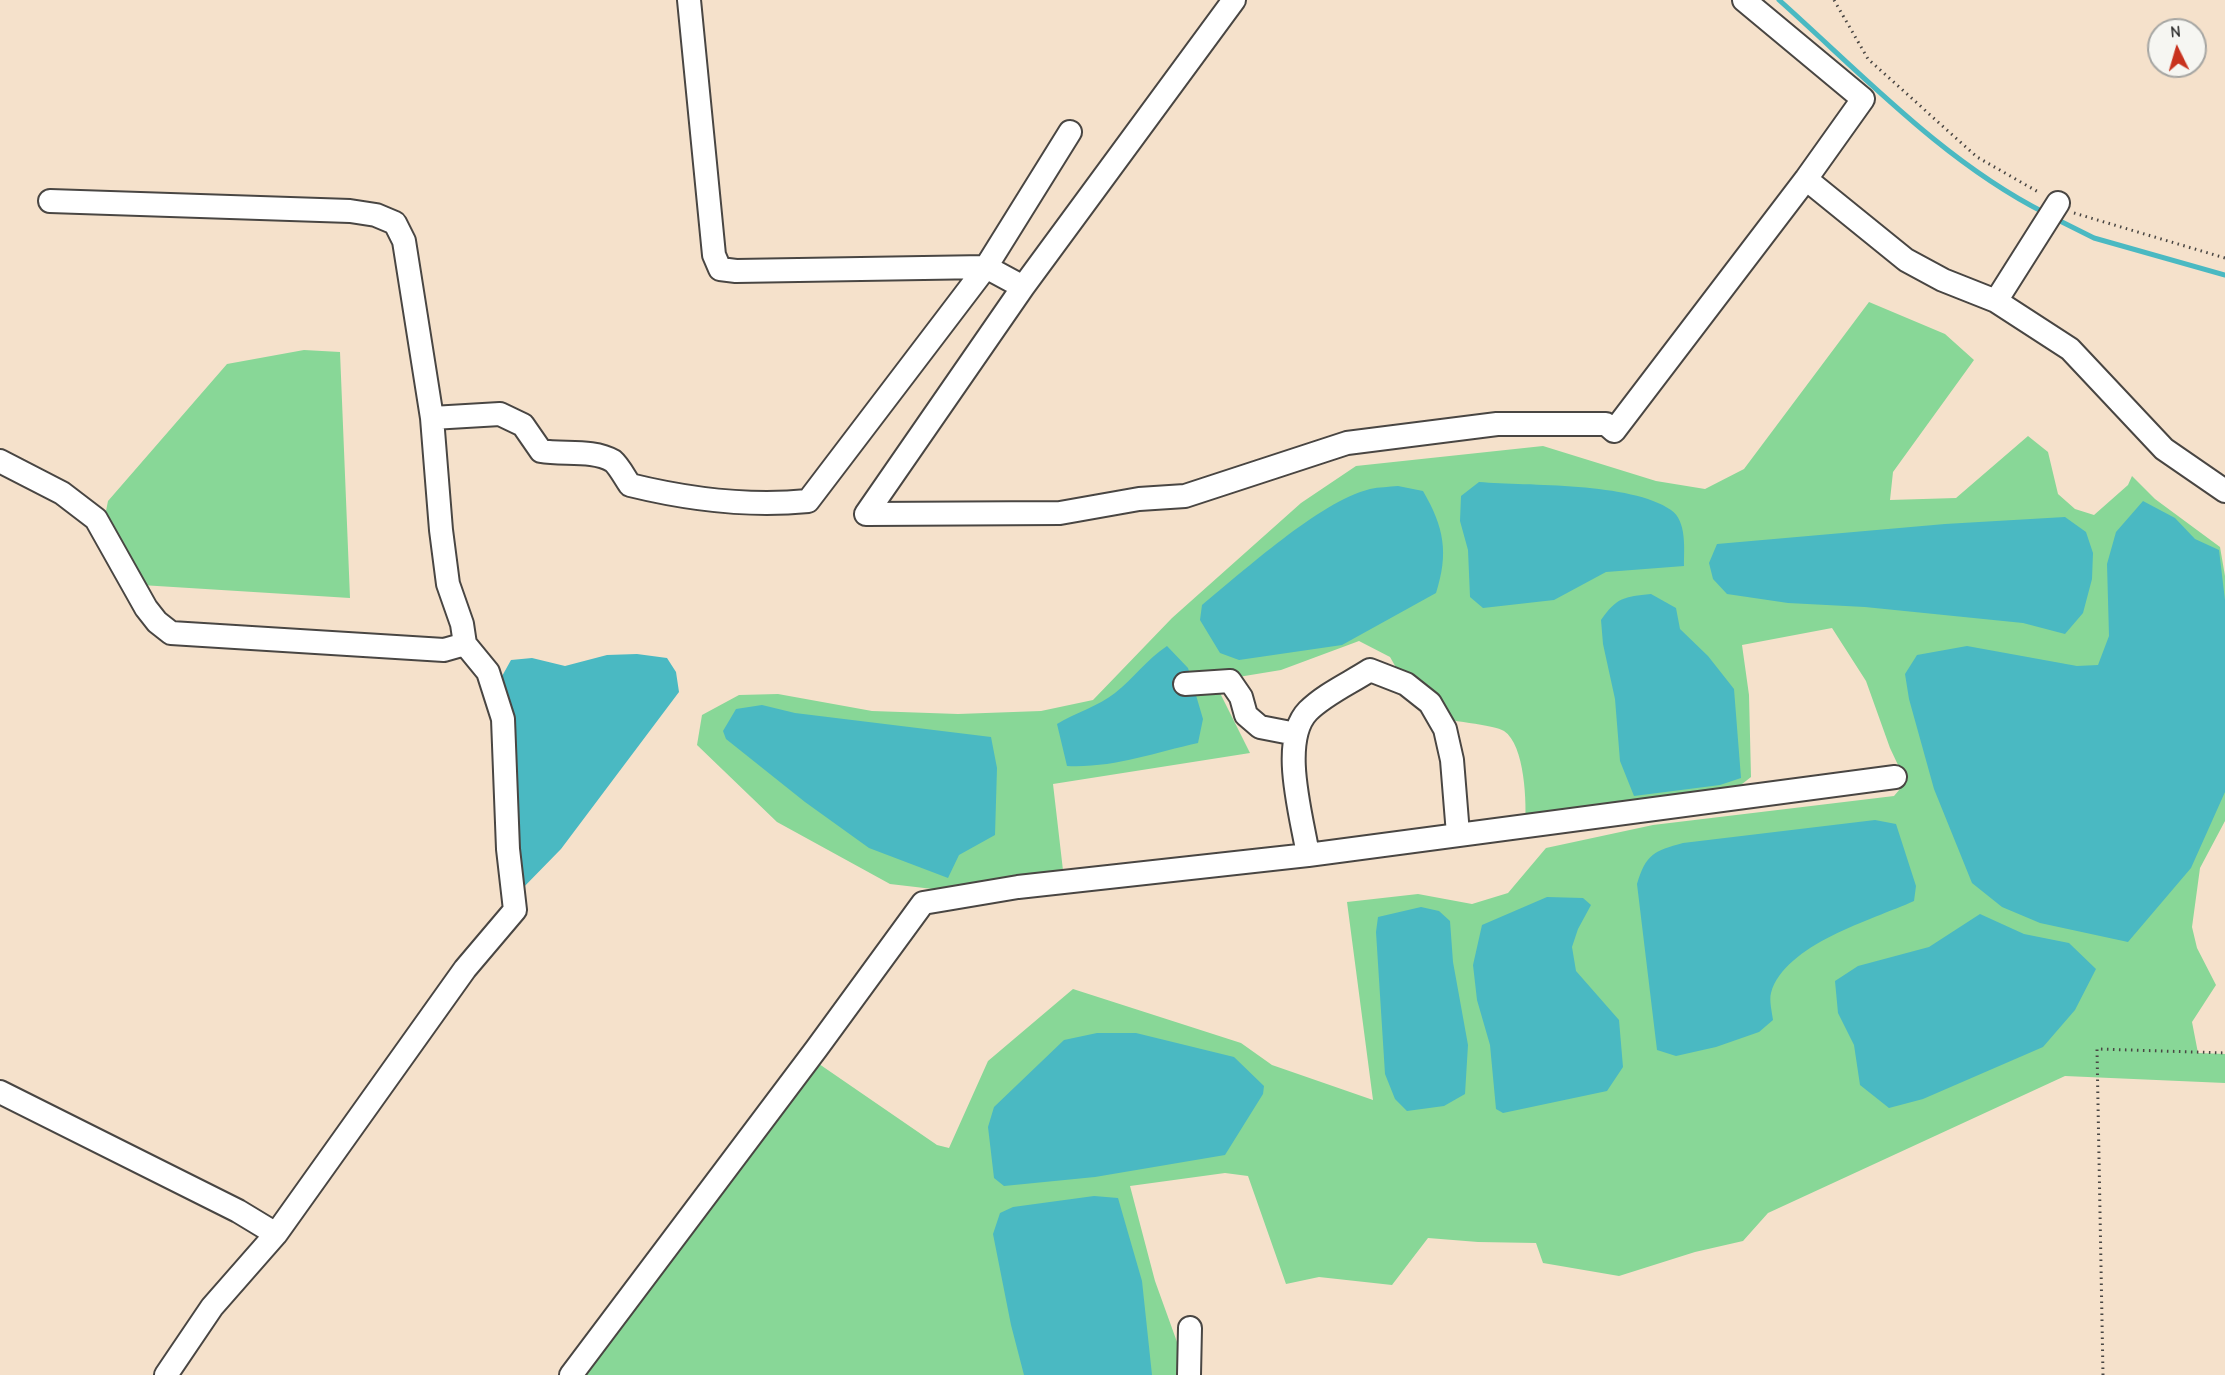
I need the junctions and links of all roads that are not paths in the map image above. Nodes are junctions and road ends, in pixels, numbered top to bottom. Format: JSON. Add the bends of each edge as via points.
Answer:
{"nodes":[{"id":1,"x":689,"y":0,"type":"edge"},
{"id":2,"x":1234,"y":0,"type":"edge"},
{"id":3,"x":1744,"y":0,"type":"edge"},
{"id":4,"x":1070,"y":132,"type":"dead end"},
{"id":5,"x":1806,"y":179,"type":"junction"},
{"id":6,"x":50,"y":201,"type":"dead end"},
{"id":7,"x":2052,"y":212,"type":"road end"},
{"id":8,"x":986,"y":267,"type":"junction"},
{"id":9,"x":1023,"y":287,"type":"junction"},
{"id":10,"x":1996,"y":301,"type":"junction"},
{"id":11,"x":432,"y":418,"type":"junction"},
{"id":12,"x":0,"y":461,"type":"edge"},
{"id":13,"x":2225,"y":490,"type":"edge"},
{"id":14,"x":465,"y":644,"type":"junction"},
{"id":15,"x":1185,"y":684,"type":"dead end"},
{"id":16,"x":1296,"y":734,"type":"junction"},
{"id":17,"x":1895,"y":777,"type":"dead end"},
{"id":18,"x":1458,"y":834,"type":"junction"},
{"id":19,"x":1308,"y":855,"type":"junction"},
{"id":20,"x":0,"y":1092,"type":"edge"},
{"id":21,"x":276,"y":1234,"type":"junction"},
{"id":22,"x":1190,"y":1328,"type":"dead end"},
{"id":23,"x":166,"y":1375,"type":"edge"},
{"id":24,"x":571,"y":1375,"type":"edge"},
{"id":25,"x":1189,"y":1375,"type":"edge"}],
"edges":[{"from":1,"to":8,"type":"lane","via":[[714,255],[720,269]]},
{"from":2,"to":9,"type":"lane"},
{"from":3,"to":5,"type":"lane","via":[[1863,99]]},
{"from":4,"to":8,"type":"lane"},
{"from":5,"to":9,"type":"lane","via":[[1614,431],[1606,424],[1497,424],[1416,433],[1347,444],[1185,496],[1139,499],[1060,513],[866,513]]},
{"from":5,"to":10,"type":"lane","via":[[1906,260]]},
{"from":6,"to":11,"type":"lane","via":[[350,211],[395,223],[404,241]]},
{"from":7,"to":10,"type":"lane"},
{"from":8,"to":9,"type":"lane"},
{"from":8,"to":11,"type":"lane","via":[[807,501],[786,504],[683,498],[630,485],[614,462],[587,454],[541,451],[523,425],[500,414]]},
{"from":10,"to":13,"type":"lane","via":[[2070,349],[2164,449]]},
{"from":11,"to":14,"type":"lane","via":[[447,574]]},
{"from":12,"to":14,"type":"lane","via":[[62,493],[96,519],[146,608],[171,633],[444,650]]},
{"from":14,"to":21,"type":"lane","via":[[488,672],[503,718],[508,849],[515,910],[465,969]]},
{"from":15,"to":16,"type":"lane","via":[[1230,681],[1241,697],[1246,715],[1260,727]]},
{"from":16,"to":18,"type":"lane","via":[[1307,712],[1370,670],[1406,684],[1430,703],[1445,729],[1452,760]]},
{"from":16,"to":19,"type":"lane","via":[[1293,753]]},
{"from":17,"to":18,"type":"lane"},
{"from":18,"to":19,"type":"lane"},
{"from":19,"to":24,"type":"lane","via":[[1018,887],[923,903]]},
{"from":20,"to":21,"type":"lane","via":[[238,1211]]},
{"from":21,"to":23,"type":"lane","via":[[212,1307]]},
{"from":22,"to":25,"type":"lane"}]}
